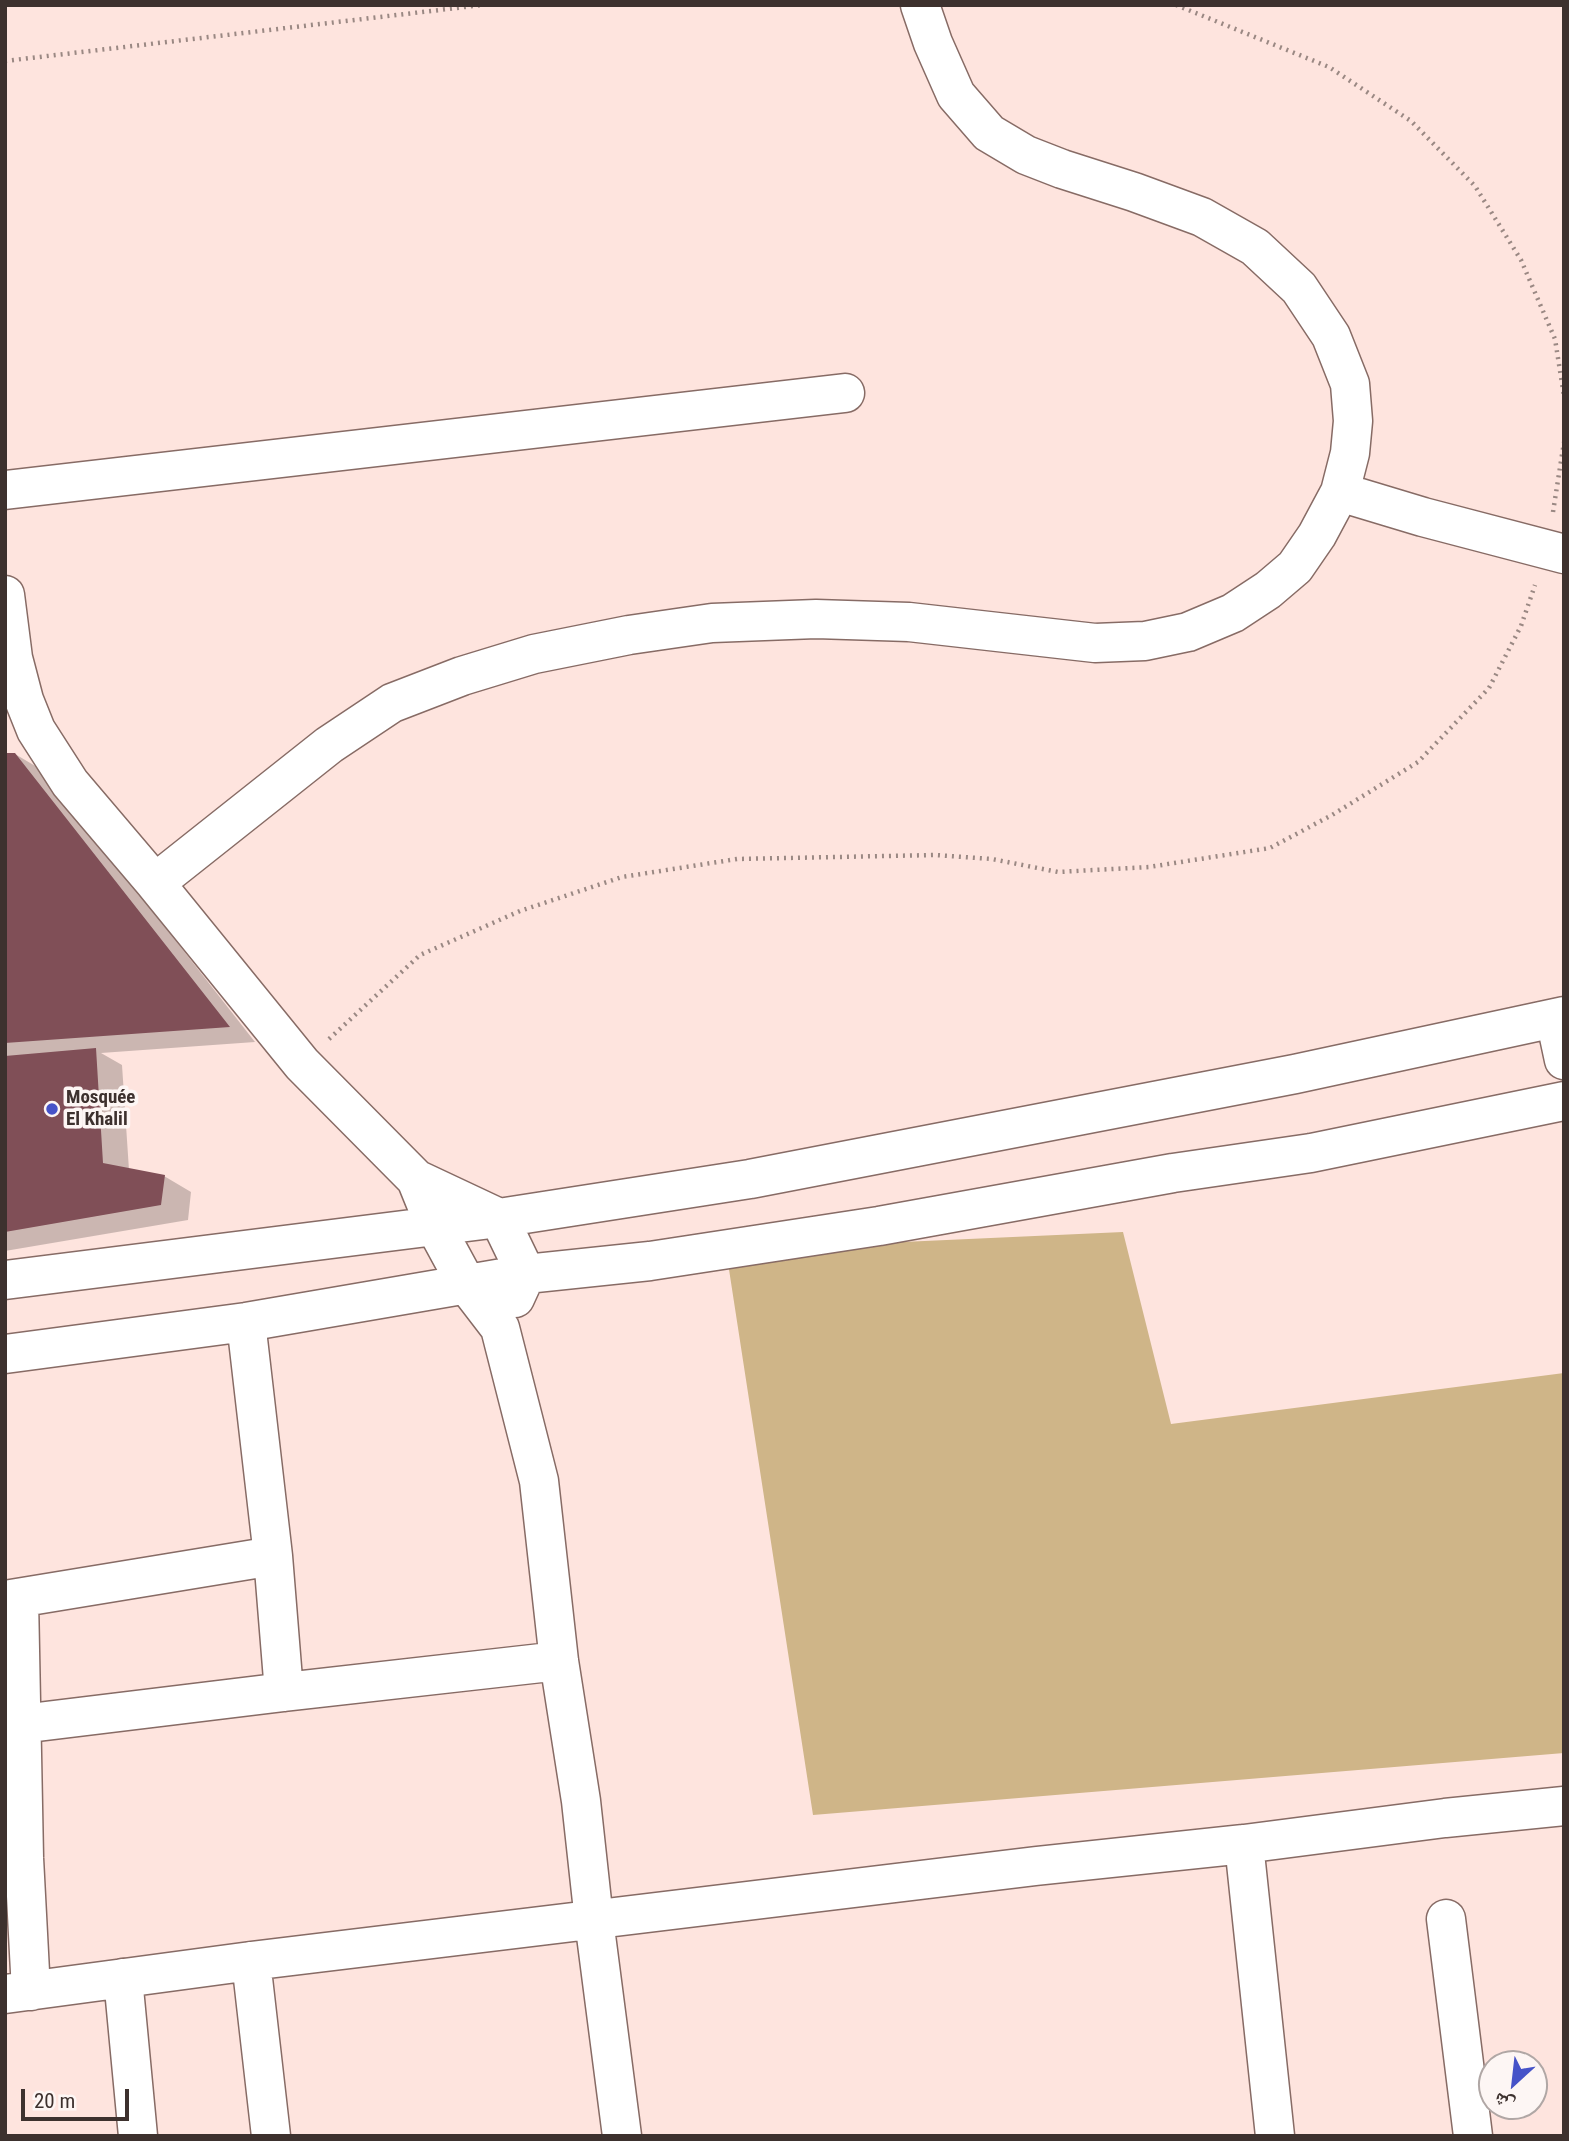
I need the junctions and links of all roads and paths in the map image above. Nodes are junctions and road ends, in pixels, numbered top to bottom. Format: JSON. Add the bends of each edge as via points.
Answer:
{"nodes":[{"id":1,"x":482,"y":5,"type":"edge"},
{"id":2,"x":920,"y":5,"type":"edge"},
{"id":3,"x":1176,"y":5,"type":"edge"},
{"id":4,"x":5,"y":61,"type":"edge"},
{"id":5,"x":845,"y":393,"type":"dead end"},
{"id":6,"x":1564,"y":396,"type":"edge"},
{"id":7,"x":1564,"y":442,"type":"edge"},
{"id":8,"x":5,"y":490,"type":"edge"},
{"id":9,"x":1340,"y":492,"type":"junction"},
{"id":10,"x":1555,"y":552,"type":"edge"},
{"id":11,"x":5,"y":595,"type":"edge"},
{"id":12,"x":21,"y":731,"type":"edge"},
{"id":13,"x":155,"y":883,"type":"junction"},
{"id":14,"x":1560,"y":1017,"type":"edge"},
{"id":15,"x":1564,"y":1060,"type":"edge"},
{"id":16,"x":302,"y":1064,"type":"junction"},
{"id":17,"x":1564,"y":1101,"type":"edge"},
{"id":18,"x":416,"y":1179,"type":"junction"},
{"id":19,"x":499,"y":1218,"type":"junction"},
{"id":20,"x":435,"y":1226,"type":"junction"},
{"id":21,"x":526,"y":1275,"type":"junction"},
{"id":22,"x":5,"y":1280,"type":"edge"},
{"id":23,"x":467,"y":1285,"type":"junction"},
{"id":24,"x":246,"y":1322,"type":"junction"},
{"id":25,"x":500,"y":1328,"type":"junction"},
{"id":26,"x":5,"y":1354,"type":"edge"},
{"id":27,"x":273,"y":1556,"type":"junction"},
{"id":28,"x":12,"y":1599,"type":"edge"},
{"id":29,"x":559,"y":1661,"type":"junction"},
{"id":30,"x":284,"y":1692,"type":"junction"},
{"id":31,"x":21,"y":1724,"type":"junction"},
{"id":32,"x":1564,"y":1806,"type":"edge"},
{"id":33,"x":1244,"y":1844,"type":"junction"},
{"id":34,"x":1446,"y":1919,"type":"dead end"},
{"id":35,"x":594,"y":1920,"type":"junction"},
{"id":36,"x":251,"y":1961,"type":"junction"},
{"id":37,"x":123,"y":1978,"type":"junction"},
{"id":38,"x":18,"y":1993,"type":"edge"},
{"id":39,"x":138,"y":2136,"type":"edge"},
{"id":40,"x":271,"y":2136,"type":"edge"},
{"id":41,"x":622,"y":2136,"type":"edge"},
{"id":42,"x":1275,"y":2136,"type":"edge"},
{"id":43,"x":1473,"y":2136,"type":"edge"}],
"edges":[{"from":1,"to":4,"type":"path"},
{"from":2,"to":9,"type":"street","via":[[956,95],[989,133],[1050,165],[1202,217],[1255,247],[1299,288],[1331,336],[1350,384],[1353,421]]},
{"from":3,"to":6,"type":"path","via":[[1329,67],[1411,121],[1475,186],[1521,260],[1555,339]]},
{"from":5,"to":8,"type":"street"},
{"from":7,"to":10,"type":"path"},
{"from":9,"to":10,"type":"street"},
{"from":9,"to":13,"type":"street","via":[[1295,567],[1233,613],[1188,632],[1145,641],[1095,643],[909,622],[712,623],[534,654],[462,676],[392,703],[350,731]]},
{"from":10,"to":16,"type":"path","via":[[1489,688],[1418,762],[1270,848],[1149,867],[1058,872],[992,859],[936,855],[737,859],[622,877],[520,911],[419,955]]},
{"from":11,"to":12,"type":"street","via":[[24,700]]},
{"from":12,"to":13,"type":"street"},
{"from":13,"to":16,"type":"street"},
{"from":14,"to":15,"type":"street"},
{"from":14,"to":19,"type":"street","via":[[750,1179]]},
{"from":16,"to":18,"type":"street"},
{"from":17,"to":21,"type":"street","via":[[1311,1153],[878,1226]]},
{"from":18,"to":19,"type":"street"},
{"from":18,"to":20,"type":"street"},
{"from":19,"to":20,"type":"street"},
{"from":19,"to":21,"type":"street"},
{"from":20,"to":22,"type":"street"},
{"from":20,"to":23,"type":"street"},
{"from":21,"to":23,"type":"street"},
{"from":21,"to":25,"type":"street"},
{"from":23,"to":24,"type":"street"},
{"from":23,"to":25,"type":"street"},
{"from":24,"to":26,"type":"street"},
{"from":24,"to":27,"type":"street"},
{"from":25,"to":29,"type":"street","via":[[538,1481]]},
{"from":27,"to":28,"type":"street"},
{"from":27,"to":30,"type":"street"},
{"from":28,"to":31,"type":"street"},
{"from":29,"to":30,"type":"street"},
{"from":29,"to":35,"type":"street","via":[[582,1801]]},
{"from":30,"to":31,"type":"street"},
{"from":31,"to":38,"type":"street","via":[[24,1858]]},
{"from":32,"to":33,"type":"street"},
{"from":33,"to":35,"type":"street"},
{"from":33,"to":42,"type":"street"},
{"from":34,"to":43,"type":"street"},
{"from":35,"to":36,"type":"street"},
{"from":35,"to":41,"type":"street"},
{"from":36,"to":37,"type":"street"},
{"from":36,"to":40,"type":"street"},
{"from":37,"to":38,"type":"street"},
{"from":37,"to":39,"type":"street"}]}
